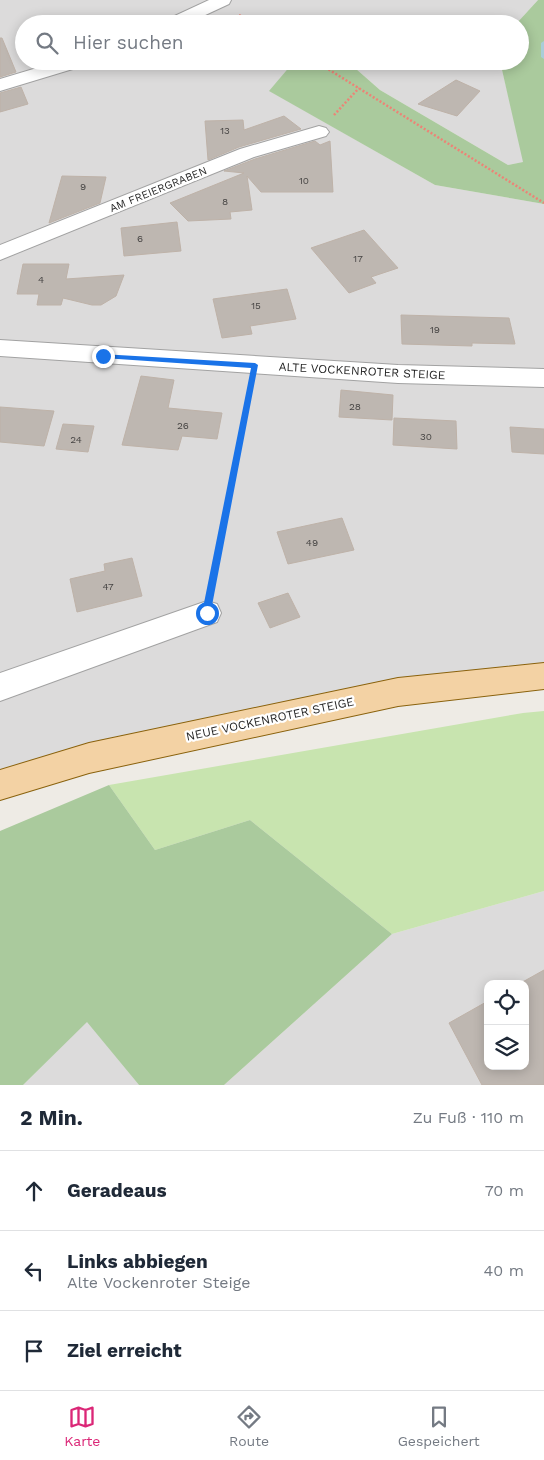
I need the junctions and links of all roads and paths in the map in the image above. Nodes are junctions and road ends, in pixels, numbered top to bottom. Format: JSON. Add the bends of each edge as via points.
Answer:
{"nodes":[{"id":1,"x":223,"y":0,"type":"edge"},
{"id":2,"x":191,"y":15,"type":"edge"},
{"id":3,"x":50,"y":70,"type":"edge"},
{"id":4,"x":330,"y":70,"type":"edge"},
{"id":5,"x":0,"y":85,"type":"edge"},
{"id":6,"x":359,"y":88,"type":"junction"},
{"id":7,"x":319,"y":132,"type":"joint"},
{"id":8,"x":544,"y":203,"type":"edge"},
{"id":9,"x":0,"y":253,"type":"edge"},
{"id":10,"x":0,"y":348,"type":"edge"},
{"id":11,"x":255,"y":365,"type":"junction"},
{"id":12,"x":544,"y":378,"type":"edge"},
{"id":13,"x":207,"y":613,"type":"joint"},
{"id":14,"x":544,"y":676,"type":"edge"},
{"id":15,"x":0,"y":686,"type":"edge"},
{"id":16,"x":0,"y":786,"type":"edge"}],
"edges":[{"from":1,"to":2,"type":"street"},
{"from":3,"to":5,"type":"street"},
{"from":4,"to":6,"type":"path"},
{"from":6,"to":7,"type":"path"},
{"from":6,"to":8,"type":"path"},
{"from":7,"to":9,"type":"street","name":"AM FREIERGRABEN","via":[[247,153]]},
{"from":10,"to":11,"type":"street","name":"ALTE VOCKENROTER STEIGE"},
{"from":11,"to":12,"type":"street","name":"ALTE VOCKENROTER STEIGE","via":[[398,374]]},
{"from":11,"to":13,"type":"path"},
{"from":13,"to":15,"type":"street"},
{"from":14,"to":16,"type":"main road","name":"NEUE VOCKENROTER STEIGE","via":[[398,692],[90,758]]}]}
